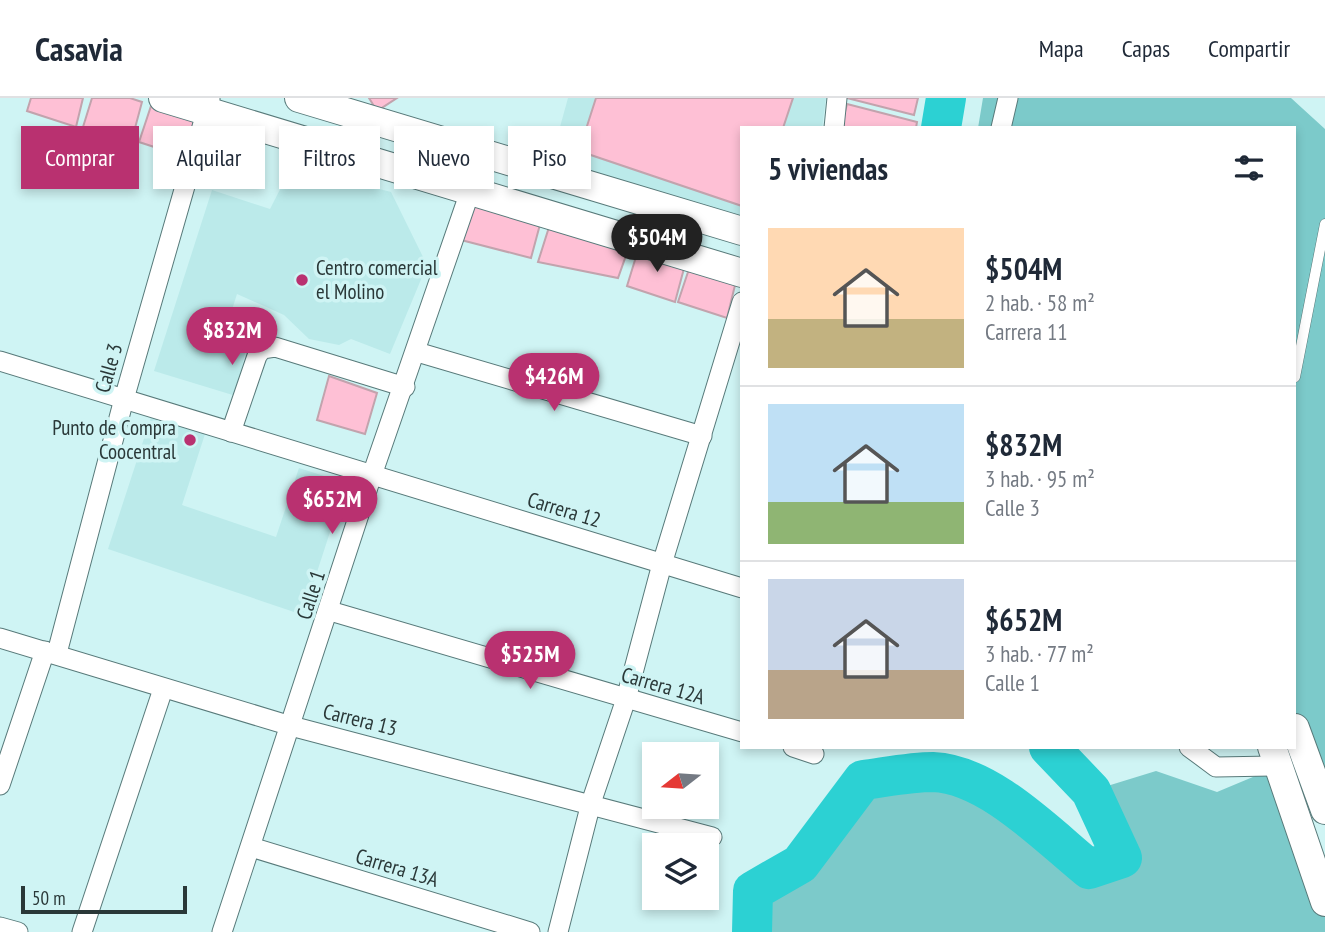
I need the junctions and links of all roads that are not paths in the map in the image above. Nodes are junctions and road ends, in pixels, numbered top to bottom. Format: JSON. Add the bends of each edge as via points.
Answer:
{"nodes":[{"id":1,"x":163,"y":98,"type":"edge"},
{"id":2,"x":299,"y":98,"type":"edge"},
{"id":3,"x":837,"y":98,"type":"edge"},
{"id":4,"x":1008,"y":98,"type":"edge"},
{"id":5,"x":209,"y":104,"type":"edge"},
{"id":6,"x":834,"y":126,"type":"edge"},
{"id":7,"x":1001,"y":126,"type":"edge"},
{"id":8,"x":394,"y":127,"type":"edge"},
{"id":9,"x":494,"y":157,"type":"edge"},
{"id":10,"x":471,"y":190,"type":"junction"},
{"id":11,"x":1325,"y":224,"type":"edge"},
{"id":12,"x":740,"y":230,"type":"edge"},
{"id":13,"x":740,"y":272,"type":"edge"},
{"id":14,"x":740,"y":309,"type":"edge"},
{"id":15,"x":417,"y":352,"type":"junction"},
{"id":16,"x":0,"y":361,"type":"edge"},
{"id":17,"x":1296,"y":372,"type":"edge"},
{"id":18,"x":405,"y":387,"type":"junction"},
{"id":19,"x":124,"y":399,"type":"junction"},
{"id":20,"x":231,"y":432,"type":"junction"},
{"id":21,"x":702,"y":436,"type":"junction"},
{"id":22,"x":372,"y":475,"type":"junction"},
{"id":23,"x":662,"y":564,"type":"junction"},
{"id":24,"x":740,"y":587,"type":"edge"},
{"id":25,"x":330,"y":611,"type":"junction"},
{"id":26,"x":0,"y":638,"type":"edge"},
{"id":27,"x":51,"y":652,"type":"junction"},
{"id":28,"x":163,"y":689,"type":"junction"},
{"id":29,"x":626,"y":699,"type":"junction"},
{"id":30,"x":291,"y":726,"type":"junction"},
{"id":31,"x":740,"y":731,"type":"edge"},
{"id":32,"x":1296,"y":731,"type":"edge"},
{"id":33,"x":800,"y":749,"type":"edge"},
{"id":34,"x":1192,"y":749,"type":"edge"},
{"id":35,"x":814,"y":754,"type":"dead end"},
{"id":36,"x":1276,"y":757,"type":"edge"},
{"id":37,"x":0,"y":785,"type":"edge"},
{"id":38,"x":591,"y":803,"type":"junction"},
{"id":39,"x":1325,"y":810,"type":"edge"},
{"id":40,"x":698,"y":833,"type":"edge"},
{"id":41,"x":251,"y":847,"type":"junction"},
{"id":42,"x":1325,"y":902,"type":"edge"},
{"id":43,"x":0,"y":927,"type":"edge"},
{"id":44,"x":18,"y":932,"type":"edge"},
{"id":45,"x":82,"y":932,"type":"edge"},
{"id":46,"x":222,"y":932,"type":"edge"},
{"id":47,"x":530,"y":932,"type":"edge"},
{"id":48,"x":558,"y":932,"type":"edge"}],
"edges":[{"from":1,"to":5,"type":"main road"},
{"from":2,"to":8,"type":"main road"},
{"from":3,"to":6,"type":"street"},
{"from":4,"to":7,"type":"street"},
{"from":5,"to":10,"type":"main road"},
{"from":5,"to":19,"type":"street","name":"Calle 3"},
{"from":9,"to":12,"type":"main road"},
{"from":10,"to":13,"type":"main road"},
{"from":10,"to":15,"type":"street","name":"Calle 1"},
{"from":11,"to":17,"type":"lane"},
{"from":14,"to":21,"type":"street"},
{"from":15,"to":18,"type":"street","name":"Calle 1"},
{"from":15,"to":21,"type":"street"},
{"from":16,"to":19,"type":"street","name":"Carrera 12"},
{"from":18,"to":20,"type":"street","via":[[275,347],[262,349]]},
{"from":18,"to":22,"type":"street","name":"Calle 1"},
{"from":19,"to":20,"type":"street","name":"Carrera 12"},
{"from":19,"to":27,"type":"street","name":"Calle 3"},
{"from":20,"to":22,"type":"street","name":"Carrera 12"},
{"from":21,"to":23,"type":"street"},
{"from":22,"to":23,"type":"street","name":"Carrera 12"},
{"from":22,"to":25,"type":"street","name":"Calle 1"},
{"from":23,"to":24,"type":"street","name":"Carrera 12"},
{"from":23,"to":29,"type":"street"},
{"from":25,"to":29,"type":"street","name":"Carrera 12A"},
{"from":25,"to":30,"type":"street","name":"Calle 1"},
{"from":26,"to":27,"type":"street","name":"Carrera 13"},
{"from":27,"to":28,"type":"street","name":"Carrera 13"},
{"from":27,"to":37,"type":"street","name":"Calle 3"},
{"from":28,"to":30,"type":"street","name":"Carrera 13"},
{"from":28,"to":45,"type":"street"},
{"from":29,"to":31,"type":"street","name":"Carrera 12A"},
{"from":29,"to":38,"type":"street"},
{"from":30,"to":38,"type":"street","name":"Carrera 13"},
{"from":30,"to":41,"type":"street","name":"Calle 1"},
{"from":32,"to":39,"type":"main road"},
{"from":33,"to":35,"type":"street"},
{"from":34,"to":36,"type":"street","via":[[1216,767]]},
{"from":36,"to":42,"type":"main road"},
{"from":38,"to":40,"type":"street","name":"Carrera 13"},
{"from":38,"to":48,"type":"street"},
{"from":41,"to":46,"type":"street","name":"Calle 1"},
{"from":41,"to":47,"type":"street","name":"Carrera 13A"},
{"from":43,"to":44,"type":"street"}]}
